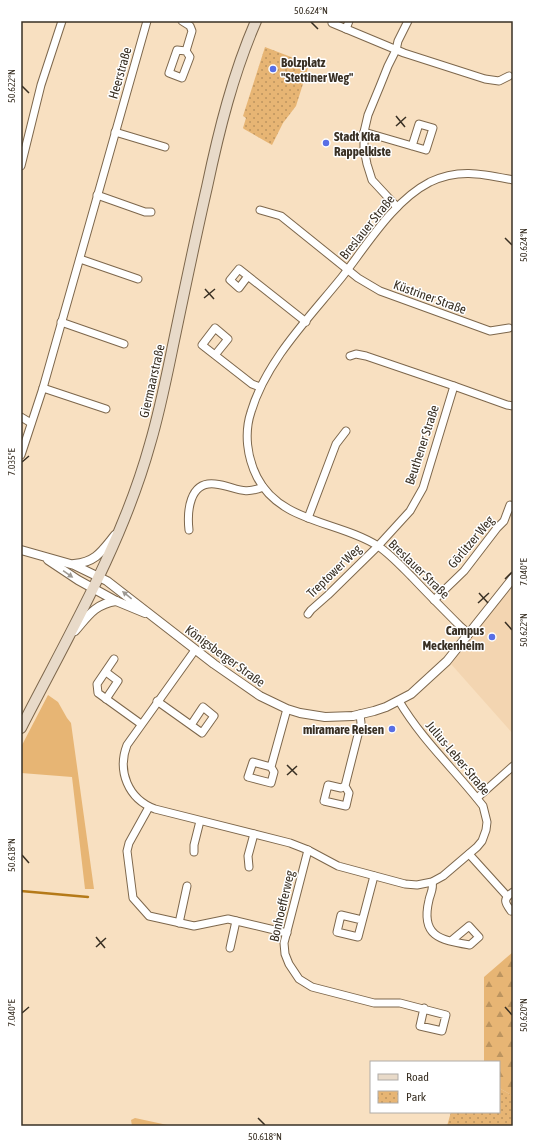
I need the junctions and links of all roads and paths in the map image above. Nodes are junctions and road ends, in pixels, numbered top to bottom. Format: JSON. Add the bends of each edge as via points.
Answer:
{"nodes":[{"id":1,"x":62,"y":21,"type":"edge"},
{"id":2,"x":147,"y":21,"type":"edge"},
{"id":3,"x":182,"y":21,"type":"edge"},
{"id":4,"x":256,"y":21,"type":"edge"},
{"id":5,"x":333,"y":21,"type":"edge"},
{"id":6,"x":349,"y":21,"type":"edge"},
{"id":7,"x":408,"y":21,"type":"edge"},
{"id":8,"x":346,"y":29,"type":"junction"},
{"id":9,"x":396,"y":50,"type":"junction"},
{"id":10,"x":186,"y":51,"type":"dead end"},
{"id":11,"x":509,"y":76,"type":"dead end"},
{"id":12,"x":115,"y":132,"type":"junction"},
{"id":13,"x":364,"y":132,"type":"junction"},
{"id":14,"x":412,"y":146,"type":"dead end"},
{"id":15,"x":164,"y":147,"type":"dead end"},
{"id":16,"x":21,"y":166,"type":"edge"},
{"id":17,"x":513,"y":180,"type":"edge"},
{"id":18,"x":97,"y":195,"type":"junction"},
{"id":19,"x":397,"y":207,"type":"junction"},
{"id":20,"x":260,"y":210,"type":"dead end"},
{"id":21,"x":151,"y":212,"type":"dead end"},
{"id":22,"x":80,"y":259,"type":"junction"},
{"id":23,"x":348,"y":270,"type":"junction"},
{"id":24,"x":248,"y":276,"type":"dead end"},
{"id":25,"x":138,"y":279,"type":"dead end"},
{"id":26,"x":61,"y":322,"type":"junction"},
{"id":27,"x":306,"y":322,"type":"junction"},
{"id":28,"x":509,"y":328,"type":"dead end"},
{"id":29,"x":124,"y":344,"type":"dead end"},
{"id":30,"x":215,"y":355,"type":"dead end"},
{"id":31,"x":350,"y":356,"type":"dead end"},
{"id":32,"x":454,"y":386,"type":"junction"},
{"id":33,"x":260,"y":387,"type":"junction"},
{"id":34,"x":43,"y":388,"type":"junction"},
{"id":35,"x":513,"y":406,"type":"edge"},
{"id":36,"x":106,"y":409,"type":"dead end"},
{"id":37,"x":21,"y":417,"type":"edge"},
{"id":38,"x":31,"y":423,"type":"junction"},
{"id":39,"x":346,"y":431,"type":"dead end"},
{"id":40,"x":21,"y":455,"type":"edge"},
{"id":41,"x":263,"y":487,"type":"junction"},
{"id":42,"x":513,"y":497,"type":"edge"},
{"id":43,"x":511,"y":509,"type":"edge"},
{"id":44,"x":308,"y":518,"type":"junction"},
{"id":45,"x":120,"y":528,"type":"junction"},
{"id":46,"x":189,"y":530,"type":"dead end"},
{"id":47,"x":378,"y":546,"type":"junction"},
{"id":48,"x":21,"y":550,"type":"edge"},
{"id":49,"x":45,"y":557,"type":"junction"},
{"id":50,"x":74,"y":565,"type":"junction"},
{"id":51,"x":99,"y":577,"type":"junction"},
{"id":52,"x":513,"y":578,"type":"edge"},
{"id":53,"x":94,"y":588,"type":"junction"},
{"id":54,"x":434,"y":600,"type":"junction"},
{"id":55,"x":116,"y":601,"type":"junction"},
{"id":56,"x":308,"y":614,"type":"dead end"},
{"id":57,"x":152,"y":617,"type":"junction"},
{"id":58,"x":470,"y":634,"type":"junction"},
{"id":59,"x":68,"y":640,"type":"junction"},
{"id":60,"x":195,"y":650,"type":"junction"},
{"id":61,"x":114,"y":659,"type":"dead end"},
{"id":62,"x":106,"y":672,"type":"junction"},
{"id":63,"x":106,"y":699,"type":"junction"},
{"id":64,"x":399,"y":701,"type":"junction"},
{"id":65,"x":157,"y":702,"type":"junction"},
{"id":66,"x":287,"y":709,"type":"junction"},
{"id":67,"x":360,"y":714,"type":"junction"},
{"id":68,"x":141,"y":724,"type":"junction"},
{"id":69,"x":190,"y":725,"type":"dead end"},
{"id":70,"x":21,"y":728,"type":"edge"},
{"id":71,"x":513,"y":766,"type":"edge"},
{"id":72,"x":272,"y":767,"type":"dead end"},
{"id":73,"x":345,"y":786,"type":"dead end"},
{"id":74,"x":477,"y":798,"type":"junction"},
{"id":75,"x":149,"y":807,"type":"junction"},
{"id":76,"x":200,"y":821,"type":"junction"},
{"id":77,"x":254,"y":834,"type":"junction"},
{"id":78,"x":308,"y":850,"type":"junction"},
{"id":79,"x":194,"y":852,"type":"dead end"},
{"id":80,"x":469,"y":854,"type":"junction"},
{"id":81,"x":250,"y":867,"type":"dead end"},
{"id":82,"x":374,"y":876,"type":"junction"},
{"id":83,"x":432,"y":882,"type":"junction"},
{"id":84,"x":187,"y":886,"type":"dead end"},
{"id":85,"x":510,"y":894,"type":"edge"},
{"id":86,"x":513,"y":909,"type":"edge"},
{"id":87,"x":236,"y":920,"type":"junction"},
{"id":88,"x":362,"y":920,"type":"dead end"},
{"id":89,"x":179,"y":923,"type":"junction"},
{"id":90,"x":287,"y":933,"type":"junction"},
{"id":91,"x":451,"y":941,"type":"dead end"},
{"id":92,"x":230,"y":948,"type":"dead end"},
{"id":93,"x":424,"y":1008,"type":"dead end"}],
"edges":[{"from":1,"to":16,"type":"street","via":[[41,85]]},
{"from":2,"to":12,"type":"street","name":"Heerstraße"},
{"from":3,"to":10,"type":"street","via":[[190,26],[192,31]]},
{"from":4,"to":45,"type":"main road","name":"Giermaarstraße","via":[[227,100],[165,385],[134,497]]},
{"from":5,"to":8,"type":"street","via":[[332,23]]},
{"from":6,"to":8,"type":"street"},
{"from":7,"to":9,"type":"street"},
{"from":8,"to":9,"type":"street"},
{"from":9,"to":11,"type":"street","via":[[486,79],[500,81]]},
{"from":9,"to":13,"type":"street","via":[[368,115]]},
{"from":12,"to":15,"type":"street"},
{"from":12,"to":18,"type":"street","name":"Heerstraße"},
{"from":13,"to":14,"type":"street"},
{"from":13,"to":19,"type":"street","via":[[364,149],[372,180]]},
{"from":17,"to":19,"type":"street","name":"Breslauer Straße","via":[[472,172],[449,175],[422,187]]},
{"from":18,"to":21,"type":"street"},
{"from":18,"to":22,"type":"street","name":"Heerstraße"},
{"from":19,"to":23,"type":"street","name":"Breslauer Straße"},
{"from":20,"to":23,"type":"street","name":"Küstriner Straße","via":[[281,216]]},
{"from":22,"to":25,"type":"street"},
{"from":22,"to":26,"type":"street","name":"Heerstraße"},
{"from":23,"to":27,"type":"street","name":"Breslauer Straße"},
{"from":23,"to":28,"type":"street","name":"Küstriner Straße","via":[[380,291],[401,299],[490,331]]},
{"from":24,"to":27,"type":"street"},
{"from":26,"to":29,"type":"street"},
{"from":26,"to":34,"type":"street","name":"Heerstraße"},
{"from":27,"to":33,"type":"street","name":"Breslauer Straße","via":[[282,351]]},
{"from":30,"to":33,"type":"street","via":[[252,384]]},
{"from":31,"to":32,"type":"street","via":[[366,356]]},
{"from":32,"to":35,"type":"street"},
{"from":32,"to":47,"type":"street","name":"Beuthener Straße","via":[[422,488],[410,511]]},
{"from":33,"to":41,"type":"street","name":"Breslauer Straße","via":[[250,412],[247,445],[253,468]]},
{"from":34,"to":36,"type":"street"},
{"from":34,"to":38,"type":"street","name":"Heerstraße"},
{"from":37,"to":38,"type":"street"},
{"from":38,"to":40,"type":"street","name":"Heerstraße"},
{"from":39,"to":44,"type":"street","via":[[336,444]]},
{"from":41,"to":44,"type":"street","name":"Breslauer Straße","via":[[279,503]]},
{"from":41,"to":46,"type":"street","via":[[246,492],[214,484],[202,486],[195,492],[188,508]]},
{"from":42,"to":43,"type":"street","name":"Görlitzer Weg"},
{"from":43,"to":54,"type":"street","name":"Görlitzer Weg","via":[[464,571]]},
{"from":44,"to":47,"type":"street","name":"Breslauer Straße"},
{"from":45,"to":50,"type":"street","via":[[94,559]]},
{"from":45,"to":51,"type":"main road","name":"Giermaarstraße"},
{"from":47,"to":54,"type":"street","name":"Breslauer Straße"},
{"from":47,"to":56,"type":"street","name":"Treptower Weg"},
{"from":48,"to":49,"type":"street","name":"Königsberger Straße"},
{"from":49,"to":50,"type":"street","name":"Königsberger Straße"},
{"from":49,"to":53,"type":"street","name":"Königsberger Straße","one_way":true},
{"from":50,"to":51,"type":"street","name":"Königsberger Straße"},
{"from":51,"to":53,"type":"main road","name":"Giermaarstraße"},
{"from":57,"to":51,"type":"street","name":"Königsberger Straße","one_way":true,"via":[[115,586]]},
{"from":52,"to":58,"type":"street","name":"Königsberger Straße"},
{"from":53,"to":55,"type":"street","name":"Königsberger Straße"},
{"from":53,"to":59,"type":"main road","name":"Giermaarstraße"},
{"from":54,"to":58,"type":"street","name":"Breslauer Straße"},
{"from":55,"to":57,"type":"street","name":"Königsberger Straße"},
{"from":55,"to":59,"type":"street","via":[[94,609]]},
{"from":57,"to":60,"type":"street","name":"Königsberger Straße"},
{"from":58,"to":64,"type":"street","name":"Königsberger Straße","via":[[439,670]]},
{"from":59,"to":70,"type":"main road","name":"Giermaarstraße"},
{"from":60,"to":65,"type":"street","name":"Julius-Leber-Straße"},
{"from":60,"to":66,"type":"street","name":"Königsberger Straße","via":[[260,696]]},
{"from":61,"to":62,"type":"street"},
{"from":62,"to":63,"type":"street","via":[[97,684],[98,693]]},
{"from":62,"to":63,"type":"street","via":[[118,681]]},
{"from":63,"to":68,"type":"street"},
{"from":64,"to":67,"type":"street","name":"Königsberger Straße"},
{"from":64,"to":74,"type":"street","name":"Julius-Leber-Straße","via":[[421,733]]},
{"from":65,"to":68,"type":"street","name":"Julius-Leber-Straße"},
{"from":65,"to":69,"type":"street"},
{"from":66,"to":67,"type":"street","name":"Königsberger Straße","via":[[325,716],[343,717]]},
{"from":66,"to":72,"type":"street"},
{"from":67,"to":73,"type":"street","via":[[361,723]]},
{"from":68,"to":75,"type":"street","name":"Julius-Leber-Straße","via":[[125,751],[124,773],[126,782],[135,796]]},
{"from":71,"to":74,"type":"street"},
{"from":74,"to":80,"type":"street","name":"Julius-Leber-Straße","via":[[486,814],[486,830],[482,840]]},
{"from":75,"to":76,"type":"street","name":"Julius-Leber-Straße"},
{"from":75,"to":89,"type":"street","via":[[127,851],[133,898],[149,916]]},
{"from":76,"to":77,"type":"street","name":"Julius-Leber-Straße"},
{"from":76,"to":79,"type":"street"},
{"from":77,"to":78,"type":"street","name":"Julius-Leber-Straße"},
{"from":77,"to":81,"type":"street","via":[[248,856]]},
{"from":78,"to":82,"type":"street","name":"Julius-Leber-Straße","via":[[338,866]]},
{"from":78,"to":90,"type":"street","name":"Bonhoefferweg"},
{"from":80,"to":83,"type":"street","name":"Julius-Leber-Straße"},
{"from":80,"to":85,"type":"street"},
{"from":82,"to":83,"type":"street","name":"Julius-Leber-Straße","via":[[405,884]]},
{"from":82,"to":88,"type":"street"},
{"from":83,"to":91,"type":"street","via":[[426,916],[430,928],[436,935],[443,940]]},
{"from":84,"to":89,"type":"street"},
{"from":85,"to":86,"type":"street","via":[[506,904],[511,911]]},
{"from":87,"to":89,"type":"street","via":[[220,920],[194,926]]},
{"from":87,"to":90,"type":"street"},
{"from":87,"to":92,"type":"street"},
{"from":90,"to":93,"type":"street","name":"Bonhoefferweg","via":[[284,943],[285,954],[295,974],[303,983],[374,1003],[400,1003]]}]}
